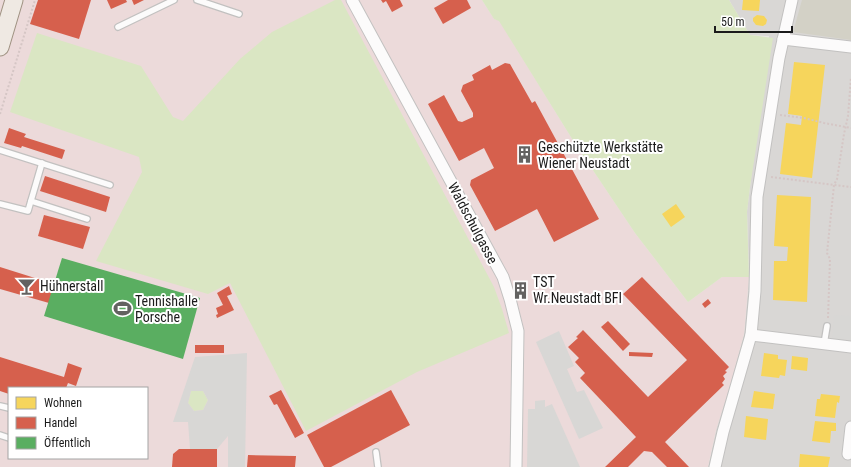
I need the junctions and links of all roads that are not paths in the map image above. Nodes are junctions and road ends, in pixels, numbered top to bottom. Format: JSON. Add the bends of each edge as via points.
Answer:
{"nodes":[{"id":1,"x":14,"y":0,"type":"edge"},
{"id":2,"x":174,"y":0,"type":"edge"},
{"id":3,"x":197,"y":0,"type":"edge"},
{"id":4,"x":352,"y":0,"type":"edge"},
{"id":5,"x":792,"y":0,"type":"edge"},
{"id":6,"x":239,"y":14,"type":"dead end"},
{"id":7,"x":118,"y":27,"type":"dead end"},
{"id":8,"x":3,"y":29,"type":"edge"},
{"id":9,"x":783,"y":39,"type":"junction"},
{"id":10,"x":0,"y":47,"type":"edge"},
{"id":11,"x":851,"y":47,"type":"edge"},
{"id":12,"x":0,"y":150,"type":"edge"},
{"id":13,"x":42,"y":163,"type":"junction"},
{"id":14,"x":110,"y":185,"type":"dead end"},
{"id":15,"x":31,"y":200,"type":"junction"},
{"id":16,"x":0,"y":204,"type":"edge"},
{"id":17,"x":87,"y":218,"type":"dead end"},
{"id":18,"x":827,"y":326,"type":"road end"},
{"id":19,"x":751,"y":335,"type":"junction"},
{"id":20,"x":824,"y":345,"type":"junction"},
{"id":21,"x":851,"y":347,"type":"edge"},
{"id":22,"x":851,"y":427,"type":"edge"},
{"id":23,"x":376,"y":452,"type":"dead end"},
{"id":24,"x":848,"y":454,"type":"dead end"},
{"id":25,"x":378,"y":467,"type":"edge"},
{"id":26,"x":516,"y":467,"type":"edge"},
{"id":27,"x":715,"y":467,"type":"edge"}],
"edges":[{"from":1,"to":8,"type":"main road"},
{"from":2,"to":7,"type":"lane"},
{"from":3,"to":6,"type":"lane"},
{"from":4,"to":26,"type":"street","name":"Waldschulgasse","via":[[502,277],[510,299],[518,331]]},
{"from":5,"to":9,"type":"street"},
{"from":8,"to":10,"type":"main road"},
{"from":9,"to":11,"type":"street"},
{"from":9,"to":19,"type":"street","via":[[757,197],[755,291]]},
{"from":12,"to":13,"type":"lane"},
{"from":13,"to":14,"type":"lane"},
{"from":13,"to":15,"type":"lane"},
{"from":15,"to":16,"type":"lane","via":[[28,211]]},
{"from":15,"to":17,"type":"lane"},
{"from":18,"to":20,"type":"lane"},
{"from":19,"to":20,"type":"street"},
{"from":19,"to":27,"type":"street"},
{"from":20,"to":21,"type":"street"},
{"from":22,"to":24,"type":"street"},
{"from":23,"to":25,"type":"lane"}]}
